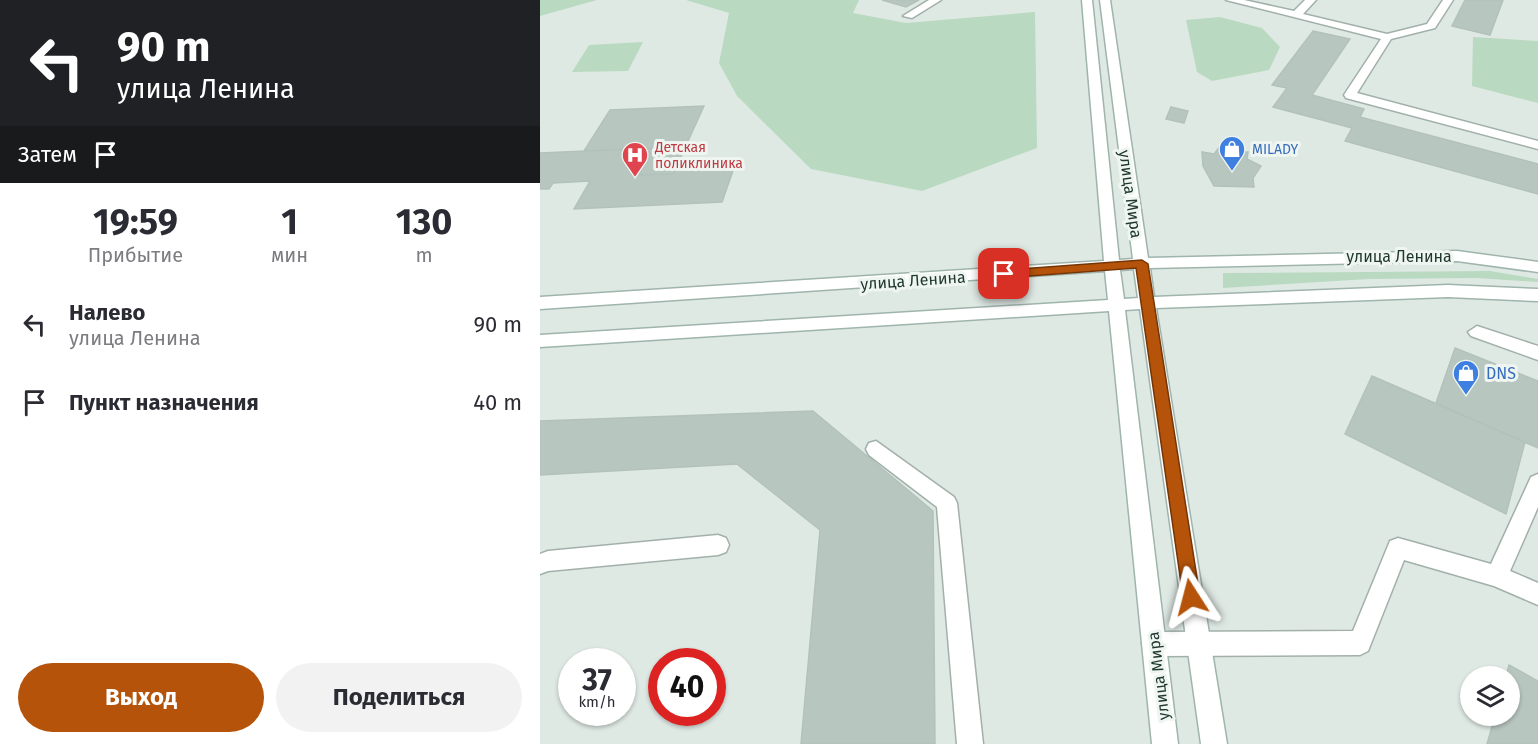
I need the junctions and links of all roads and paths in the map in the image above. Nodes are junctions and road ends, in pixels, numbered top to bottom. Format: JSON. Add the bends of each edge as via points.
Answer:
{"nodes":[{"id":1,"x":936,"y":0,"type":"edge"},
{"id":2,"x":1088,"y":0,"type":"edge"},
{"id":3,"x":1105,"y":0,"type":"edge"},
{"id":4,"x":1231,"y":0,"type":"edge"},
{"id":5,"x":1311,"y":0,"type":"edge"},
{"id":6,"x":1448,"y":0,"type":"edge"},
{"id":7,"x":1296,"y":15,"type":"junction"},
{"id":8,"x":908,"y":16,"type":"dead end"},
{"id":9,"x":1387,"y":37,"type":"junction"},
{"id":10,"x":1538,"y":145,"type":"edge"},
{"id":11,"x":1142,"y":264,"type":"junction"},
{"id":12,"x":1112,"y":266,"type":"junction"},
{"id":13,"x":1538,"y":267,"type":"edge"},
{"id":14,"x":1538,"y":295,"type":"edge"},
{"id":15,"x":1147,"y":302,"type":"junction"},
{"id":16,"x":540,"y":303,"type":"edge"},
{"id":17,"x":1116,"y":305,"type":"junction"},
{"id":18,"x":540,"y":342,"type":"edge"},
{"id":19,"x":876,"y":449,"type":"dead end"},
{"id":20,"x":1538,"y":483,"type":"edge"},
{"id":21,"x":718,"y":545,"type":"dead end"},
{"id":22,"x":540,"y":564,"type":"edge"},
{"id":23,"x":1497,"y":576,"type":"junction"},
{"id":24,"x":1538,"y":594,"type":"edge"},
{"id":25,"x":1154,"y":644,"type":"junction"},
{"id":26,"x":1199,"y":644,"type":"junction"},
{"id":27,"x":970,"y":744,"type":"edge"},
{"id":28,"x":1166,"y":744,"type":"edge"},
{"id":29,"x":1214,"y":744,"type":"edge"}],
"edges":[{"from":1,"to":8,"type":"main road"},
{"from":2,"to":12,"type":"main road","name":"улица Мира"},
{"from":3,"to":11,"type":"main road","name":"улица Мира"},
{"from":4,"to":7,"type":"main road"},
{"from":5,"to":7,"type":"main road"},
{"from":6,"to":9,"type":"main road","via":[[1431,26]]},
{"from":7,"to":9,"type":"main road"},
{"from":9,"to":10,"type":"main road","via":[[1350,95]]},
{"from":11,"to":12,"type":"main road","name":"улица Ленина"},
{"from":11,"to":13,"type":"main road","name":"улица Ленина","via":[[1457,256]]},
{"from":11,"to":15,"type":"main road","name":"улица Мира"},
{"from":12,"to":16,"type":"main road","name":"улица Ленина"},
{"from":12,"to":17,"type":"main road","name":"улица Мира"},
{"from":14,"to":15,"type":"main road","via":[[1448,291]]},
{"from":15,"to":17,"type":"main road"},
{"from":15,"to":26,"type":"main road","name":"улица Мира"},
{"from":17,"to":18,"type":"main road"},
{"from":17,"to":25,"type":"main road","name":"улица Мира"},
{"from":19,"to":27,"type":"main road","via":[[947,503]]},
{"from":20,"to":23,"type":"main road"},
{"from":21,"to":22,"type":"main road"},
{"from":23,"to":24,"type":"main road"},
{"from":23,"to":26,"type":"main road","via":[[1398,548],[1360,643]]},
{"from":25,"to":26,"type":"main road"},
{"from":25,"to":28,"type":"main road","name":"улица Мира"},
{"from":26,"to":29,"type":"main road","name":"улица Мира"}]}
